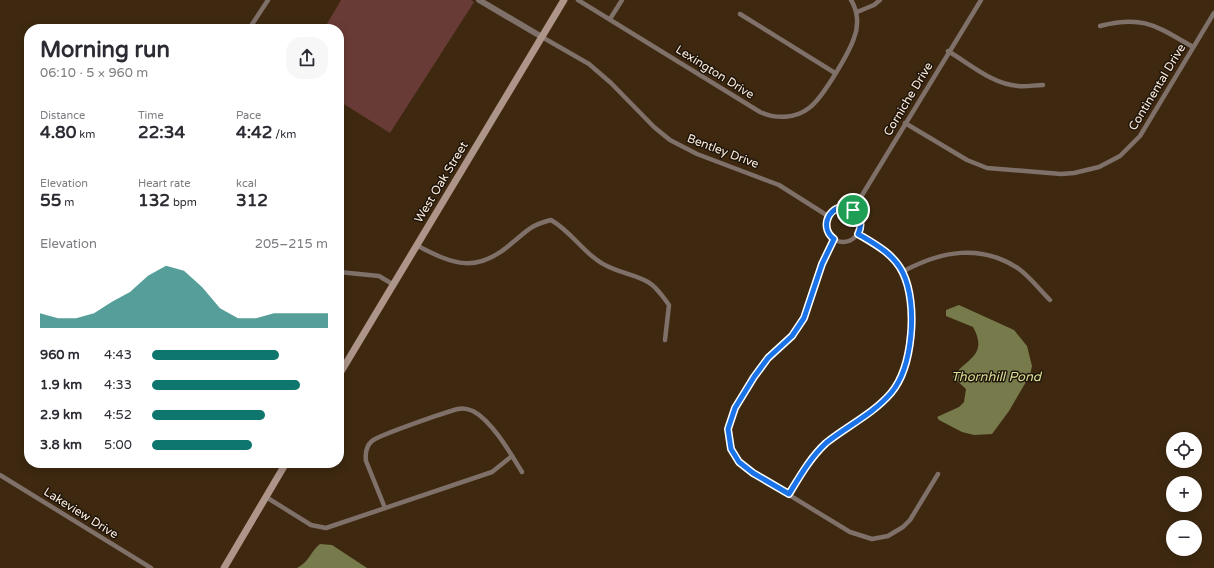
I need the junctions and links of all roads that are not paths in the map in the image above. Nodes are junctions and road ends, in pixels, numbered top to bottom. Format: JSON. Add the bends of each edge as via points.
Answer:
{"nodes":[{"id":1,"x":268,"y":0,"type":"edge"},
{"id":2,"x":479,"y":0,"type":"edge"},
{"id":3,"x":564,"y":0,"type":"edge"},
{"id":4,"x":578,"y":0,"type":"edge"},
{"id":5,"x":622,"y":0,"type":"edge"},
{"id":6,"x":851,"y":0,"type":"edge"},
{"id":7,"x":880,"y":0,"type":"edge"},
{"id":8,"x":980,"y":0,"type":"edge"},
{"id":9,"x":857,"y":12,"type":"junction"},
{"id":10,"x":1214,"y":13,"type":"edge"},
{"id":11,"x":740,"y":14,"type":"dead end"},
{"id":12,"x":610,"y":19,"type":"junction"},
{"id":13,"x":252,"y":24,"type":"edge"},
{"id":14,"x":1100,"y":26,"type":"dead end"},
{"id":15,"x":542,"y":37,"type":"junction"},
{"id":16,"x":1193,"y":47,"type":"junction"},
{"id":17,"x":948,"y":51,"type":"junction"},
{"id":18,"x":835,"y":73,"type":"junction"},
{"id":19,"x":1043,"y":85,"type":"dead end"},
{"id":20,"x":905,"y":123,"type":"junction"},
{"id":21,"x":853,"y":210,"type":"junction"},
{"id":22,"x":828,"y":216,"type":"junction"},
{"id":23,"x":858,"y":234,"type":"junction"},
{"id":24,"x":834,"y":239,"type":"junction"},
{"id":25,"x":416,"y":245,"type":"junction"},
{"id":26,"x":344,"y":272,"type":"edge"},
{"id":27,"x":902,"y":272,"type":"junction"},
{"id":28,"x":394,"y":285,"type":"junction"},
{"id":29,"x":1050,"y":300,"type":"dead end"},
{"id":30,"x":665,"y":340,"type":"dead end"},
{"id":31,"x":344,"y":367,"type":"edge"},
{"id":32,"x":512,"y":456,"type":"junction"},
{"id":33,"x":283,"y":468,"type":"edge"},
{"id":34,"x":522,"y":472,"type":"dead end"},
{"id":35,"x":938,"y":474,"type":"dead end"},
{"id":36,"x":0,"y":475,"type":"edge"},
{"id":37,"x":789,"y":494,"type":"junction"},
{"id":38,"x":266,"y":497,"type":"junction"},
{"id":39,"x":385,"y":508,"type":"junction"},
{"id":40,"x":151,"y":568,"type":"edge"},
{"id":41,"x":224,"y":568,"type":"edge"}],
"edges":[{"from":1,"to":13,"type":"street"},
{"from":2,"to":15,"type":"street"},
{"from":3,"to":15,"type":"main road","name":"West Oak Street"},
{"from":4,"to":12,"type":"street","name":"Lexington Drive"},
{"from":5,"to":12,"type":"street"},
{"from":6,"to":9,"type":"street"},
{"from":7,"to":9,"type":"street"},
{"from":8,"to":17,"type":"street","name":"Corniche Drive"},
{"from":9,"to":18,"type":"street","name":"Lexington Drive","via":[[854,38]]},
{"from":10,"to":16,"type":"street","name":"Continental Drive"},
{"from":11,"to":18,"type":"street"},
{"from":12,"to":18,"type":"street","name":"Lexington Drive","via":[[769,116],[790,116],[809,108]]},
{"from":14,"to":16,"type":"street","via":[[1140,21],[1153,24]]},
{"from":15,"to":22,"type":"street","name":"Bentley Drive","via":[[589,64],[654,128],[670,140],[697,154],[779,185]]},
{"from":15,"to":25,"type":"main road","name":"West Oak Street"},
{"from":16,"to":20,"type":"street","name":"Continental Drive","via":[[1140,136],[1120,156],[1086,171],[1061,174],[987,168],[966,160]]},
{"from":17,"to":19,"type":"street","via":[[1006,84]]},
{"from":17,"to":20,"type":"street","name":"Corniche Drive"},
{"from":20,"to":21,"type":"street","name":"Corniche Drive"},
{"from":21,"to":22,"type":"street","via":[[838,208]]},
{"from":21,"to":23,"type":"street","via":[[860,220]]},
{"from":22,"to":24,"type":"street","via":[[826,228]]},
{"from":23,"to":24,"type":"street","via":[[845,242]]},
{"from":23,"to":27,"type":"street","via":[[886,252]]},
{"from":24,"to":37,"type":"street","via":[[822,264],[804,318],[792,336],[768,358],[754,377],[735,408],[728,429],[731,449],[739,462]]},
{"from":25,"to":28,"type":"main road","name":"West Oak Street"},
{"from":25,"to":30,"type":"street","via":[[441,258],[461,264],[482,262],[505,249],[535,224],[551,220],[565,228],[598,261],[648,282],[660,292],[668,305]]},
{"from":26,"to":28,"type":"street","via":[[379,276]]},
{"from":27,"to":29,"type":"street","via":[[940,255],[979,253],[1005,261],[1020,270]]},
{"from":27,"to":37,"type":"street","via":[[910,294],[911,311],[907,360],[897,384],[876,407],[820,449],[804,468]]},
{"from":28,"to":31,"type":"main road","name":"West Oak Street"},
{"from":32,"to":34,"type":"street"},
{"from":32,"to":39,"type":"street","via":[[492,472]]},
{"from":32,"to":39,"type":"street","via":[[490,427],[473,411],[466,409],[458,409],[377,438],[367,448],[366,460]]},
{"from":33,"to":38,"type":"main road"},
{"from":35,"to":37,"type":"street","via":[[910,520],[895,533],[880,538],[864,537],[850,532]]},
{"from":36,"to":40,"type":"street","name":"Lakeview Drive"},
{"from":38,"to":39,"type":"street","via":[[320,528]]},
{"from":38,"to":41,"type":"main road"}]}
